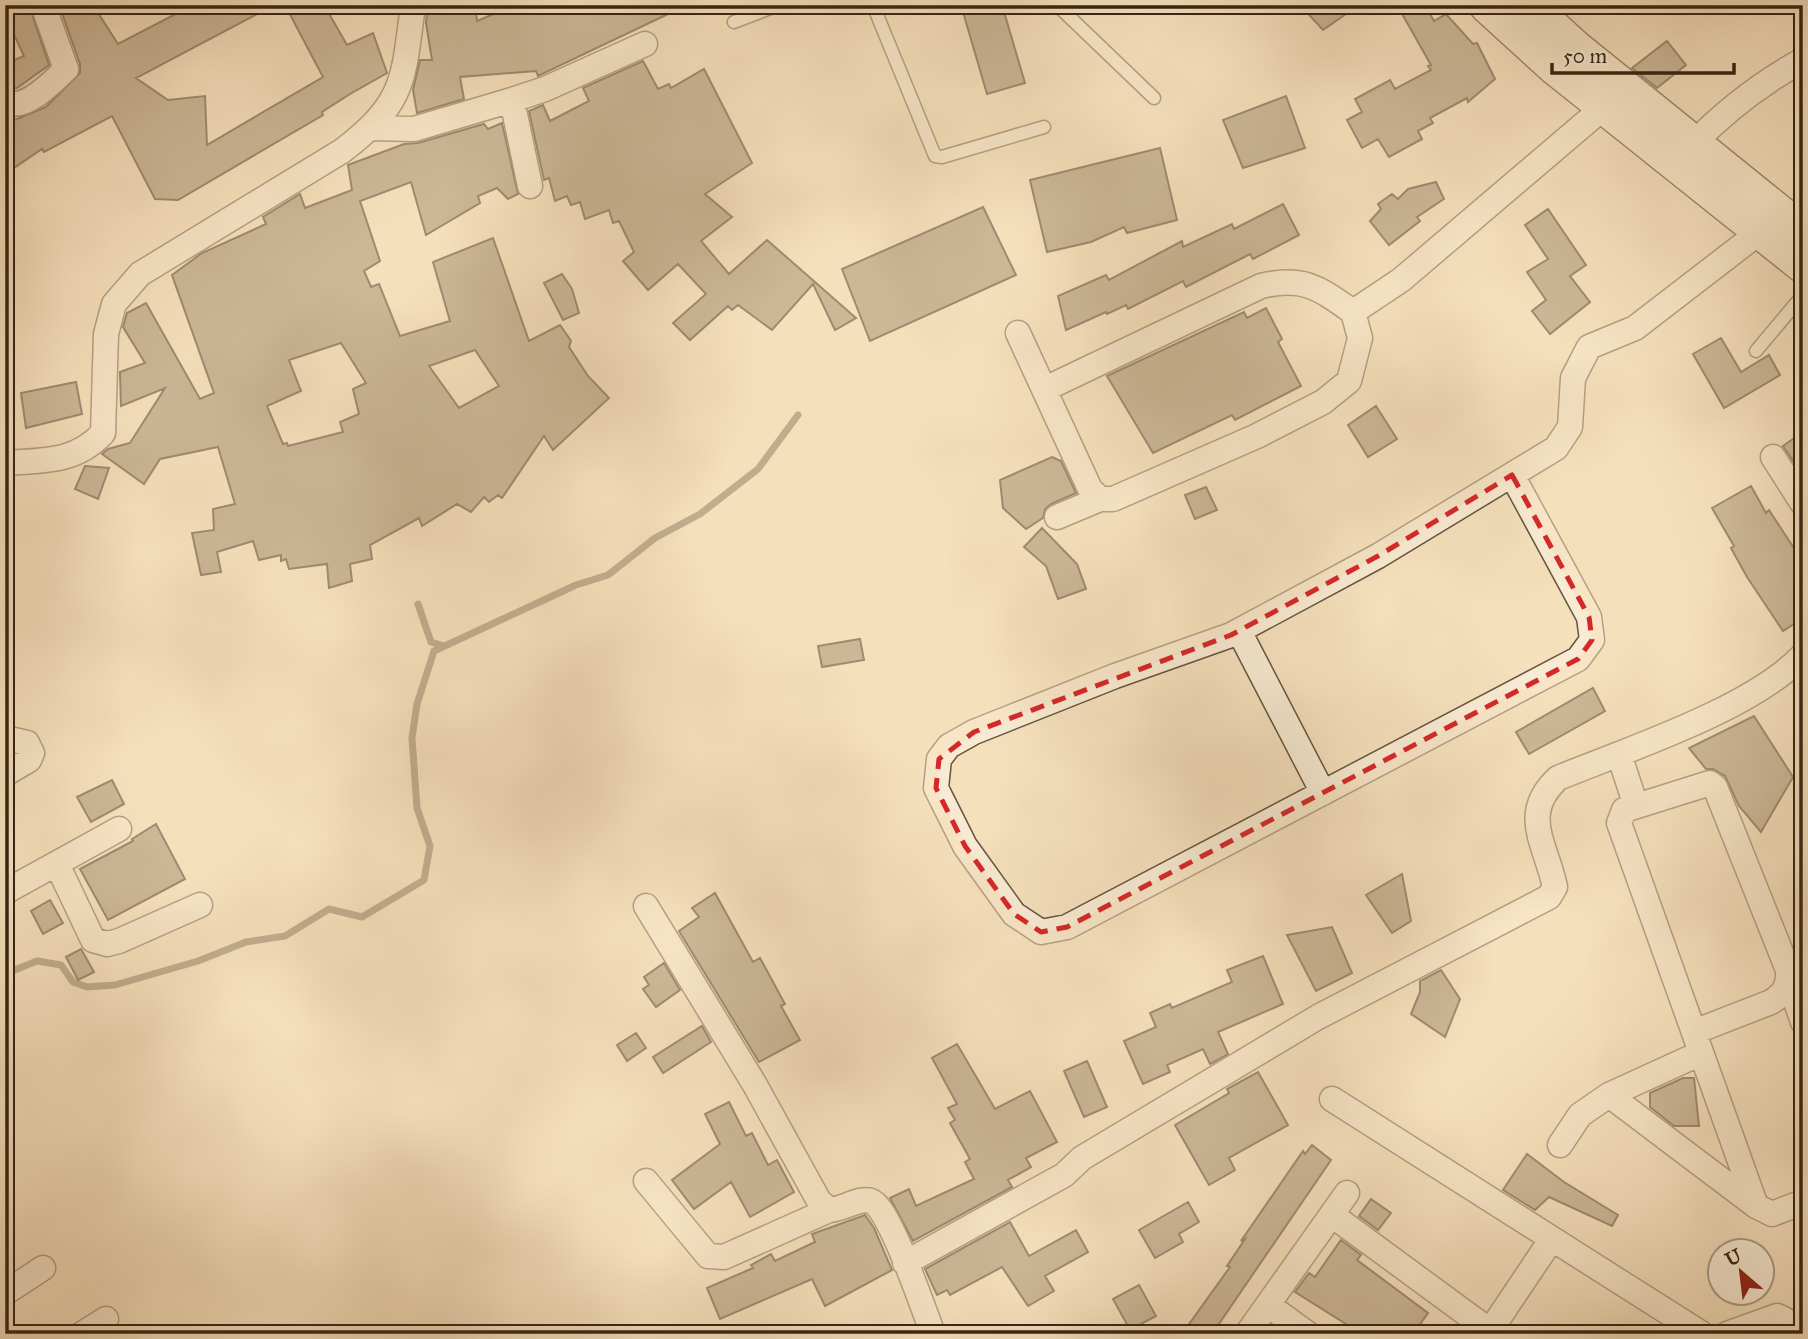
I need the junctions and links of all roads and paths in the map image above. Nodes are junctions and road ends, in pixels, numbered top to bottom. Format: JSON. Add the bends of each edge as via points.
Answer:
{"nodes":[{"id":1,"x":44,"y":5,"type":"edge"},
{"id":2,"x":414,"y":5,"type":"edge"},
{"id":3,"x":778,"y":5,"type":"edge"},
{"id":4,"x":873,"y":5,"type":"edge"},
{"id":5,"x":1057,"y":5,"type":"edge"},
{"id":6,"x":1487,"y":5,"type":"edge"},
{"id":7,"x":1528,"y":5,"type":"edge"},
{"id":8,"x":734,"y":22,"type":"dead end"},
{"id":9,"x":645,"y":44,"type":"dead end"},
{"id":10,"x":1803,"y":60,"type":"edge"},
{"id":11,"x":1154,"y":98,"type":"dead end"},
{"id":12,"x":1615,"y":98,"type":"junction"},
{"id":13,"x":512,"y":100,"type":"junction"},
{"id":14,"x":5,"y":101,"type":"edge"},
{"id":15,"x":1044,"y":127,"type":"dead end"},
{"id":16,"x":373,"y":128,"type":"junction"},
{"id":17,"x":1692,"y":145,"type":"junction"},
{"id":18,"x":530,"y":186,"type":"dead end"},
{"id":19,"x":1761,"y":231,"type":"junction"},
{"id":20,"x":1803,"y":232,"type":"edge"},
{"id":21,"x":1803,"y":265,"type":"edge"},
{"id":22,"x":1803,"y":295,"type":"edge"},
{"id":23,"x":1353,"y":312,"type":"junction"},
{"id":24,"x":1018,"y":332,"type":"dead end"},
{"id":25,"x":1756,"y":351,"type":"dead end"},
{"id":26,"x":1045,"y":389,"type":"junction"},
{"id":27,"x":1773,"y":457,"type":"dead end"},
{"id":28,"x":5,"y":463,"type":"edge"},
{"id":29,"x":1512,"y":475,"type":"junction"},
{"id":30,"x":1100,"y":499,"type":"junction"},
{"id":31,"x":1803,"y":504,"type":"edge"},
{"id":32,"x":1057,"y":517,"type":"dead end"},
{"id":33,"x":1239,"y":631,"type":"junction"},
{"id":34,"x":1803,"y":655,"type":"edge"},
{"id":35,"x":5,"y":738,"type":"edge"},
{"id":36,"x":1619,"y":754,"type":"junction"},
{"id":37,"x":5,"y":774,"type":"edge"},
{"id":38,"x":1323,"y":793,"type":"junction"},
{"id":39,"x":1636,"y":806,"type":"junction"},
{"id":40,"x":119,"y":829,"type":"dead end"},
{"id":41,"x":57,"y":864,"type":"junction"},
{"id":42,"x":5,"y":892,"type":"edge"},
{"id":43,"x":200,"y":905,"type":"dead end"},
{"id":44,"x":646,"y":906,"type":"dead end"},
{"id":45,"x":1789,"y":982,"type":"junction"},
{"id":46,"x":1803,"y":1022,"type":"edge"},
{"id":47,"x":1697,"y":1043,"type":"junction"},
{"id":48,"x":1609,"y":1095,"type":"junction"},
{"id":49,"x":1332,"y":1099,"type":"dead end"},
{"id":50,"x":1560,"y":1145,"type":"dead end"},
{"id":51,"x":646,"y":1181,"type":"dead end"},
{"id":52,"x":1347,"y":1193,"type":"dead end"},
{"id":53,"x":1803,"y":1202,"type":"edge"},
{"id":54,"x":1756,"y":1206,"type":"junction"},
{"id":55,"x":829,"y":1210,"type":"junction"},
{"id":56,"x":1332,"y":1215,"type":"junction"},
{"id":57,"x":1551,"y":1240,"type":"junction"},
{"id":58,"x":905,"y":1263,"type":"junction"},
{"id":59,"x":43,"y":1268,"type":"dead end"},
{"id":60,"x":5,"y":1293,"type":"edge"},
{"id":61,"x":1268,"y":1305,"type":"junction"},
{"id":62,"x":106,"y":1319,"type":"dead end"},
{"id":63,"x":1491,"y":1333,"type":"edge"},
{"id":64,"x":82,"y":1334,"type":"edge"},
{"id":65,"x":933,"y":1334,"type":"edge"},
{"id":66,"x":1247,"y":1334,"type":"edge"},
{"id":67,"x":1308,"y":1334,"type":"edge"},
{"id":68,"x":1702,"y":1334,"type":"edge"},
{"id":69,"x":1727,"y":1334,"type":"edge"},
{"id":70,"x":1793,"y":1334,"type":"edge"}],
"edges":[{"from":1,"to":14,"type":"street","via":[[66,69],[22,103]]},
{"from":2,"to":16,"type":"street","via":[[402,83]]},
{"from":3,"to":8,"type":"lane"},
{"from":4,"to":15,"type":"lane","via":[[935,156],[942,158]]},
{"from":5,"to":11,"type":"lane"},
{"from":6,"to":12,"type":"main road","via":[[1555,67]]},
{"from":7,"to":12,"type":"main road"},
{"from":9,"to":13,"type":"street"},
{"from":10,"to":17,"type":"street","via":[[1773,76]]},
{"from":12,"to":17,"type":"main road"},
{"from":12,"to":19,"type":"main road"},
{"from":12,"to":23,"type":"street","via":[[1401,280]]},
{"from":13,"to":16,"type":"street","via":[[414,129]]},
{"from":13,"to":18,"type":"street"},
{"from":16,"to":28,"type":"street","via":[[140,274],[114,303],[106,334],[103,433],[89,448],[63,458]]},
{"from":17,"to":20,"type":"main road"},
{"from":19,"to":21,"type":"main road"},
{"from":19,"to":29,"type":"street","via":[[1635,328],[1590,347],[1573,378],[1570,427],[1564,437],[1556,448]]},
{"from":22,"to":25,"type":"lane"},
{"from":23,"to":26,"type":"street","via":[[1324,291],[1288,280],[1261,286]]},
{"from":23,"to":30,"type":"street","via":[[1360,338],[1349,381],[1323,402],[1150,485],[1113,499]]},
{"from":24,"to":26,"type":"street"},
{"from":26,"to":30,"type":"street","via":[[1090,489]]},
{"from":27,"to":31,"type":"street"},
{"from":29,"to":33,"type":"street","via":[[1378,556]]},
{"from":29,"to":38,"type":"street","via":[[1589,617],[1592,640],[1578,659]]},
{"from":30,"to":32,"type":"street"},
{"from":33,"to":38,"type":"street"},
{"from":33,"to":38,"type":"street","via":[[1115,676],[949,746],[939,759],[936,788],[965,846],[1014,914],[1041,932],[1067,928]]},
{"from":34,"to":36,"type":"street","via":[[1784,676]]},
{"from":35,"to":37,"type":"street","via":[[27,743],[32,753],[29,760]]},
{"from":36,"to":39,"type":"street"},
{"from":36,"to":58,"type":"street","via":[[1558,778],[1539,802],[1536,826],[1555,887],[1549,897],[1318,1017],[1082,1158],[1064,1175]]},
{"from":39,"to":45,"type":"street","via":[[1707,784],[1715,787]]},
{"from":39,"to":47,"type":"street","via":[[1621,813],[1619,823]]},
{"from":40,"to":41,"type":"street"},
{"from":41,"to":42,"type":"street"},
{"from":41,"to":43,"type":"street","via":[[93,940],[119,941]]},
{"from":44,"to":55,"type":"street","via":[[819,1201]]},
{"from":45,"to":46,"type":"street"},
{"from":45,"to":47,"type":"street","via":[[1782,995]]},
{"from":47,"to":48,"type":"street"},
{"from":47,"to":54,"type":"street"},
{"from":48,"to":50,"type":"street","via":[[1580,1115]]},
{"from":48,"to":54,"type":"street"},
{"from":49,"to":57,"type":"street"},
{"from":51,"to":55,"type":"street","via":[[708,1256],[724,1256]]},
{"from":52,"to":56,"type":"street"},
{"from":53,"to":54,"type":"street","via":[[1772,1214]]},
{"from":55,"to":58,"type":"street","via":[[866,1199],[875,1201],[895,1233]]},
{"from":56,"to":61,"type":"street"},
{"from":56,"to":63,"type":"street"},
{"from":57,"to":63,"type":"street"},
{"from":57,"to":68,"type":"street"},
{"from":58,"to":65,"type":"street"},
{"from":59,"to":60,"type":"street"},
{"from":61,"to":66,"type":"street"},
{"from":61,"to":67,"type":"street"},
{"from":62,"to":64,"type":"street"},
{"from":69,"to":70,"type":"street","via":[[1777,1316],[1784,1318]]}]}
